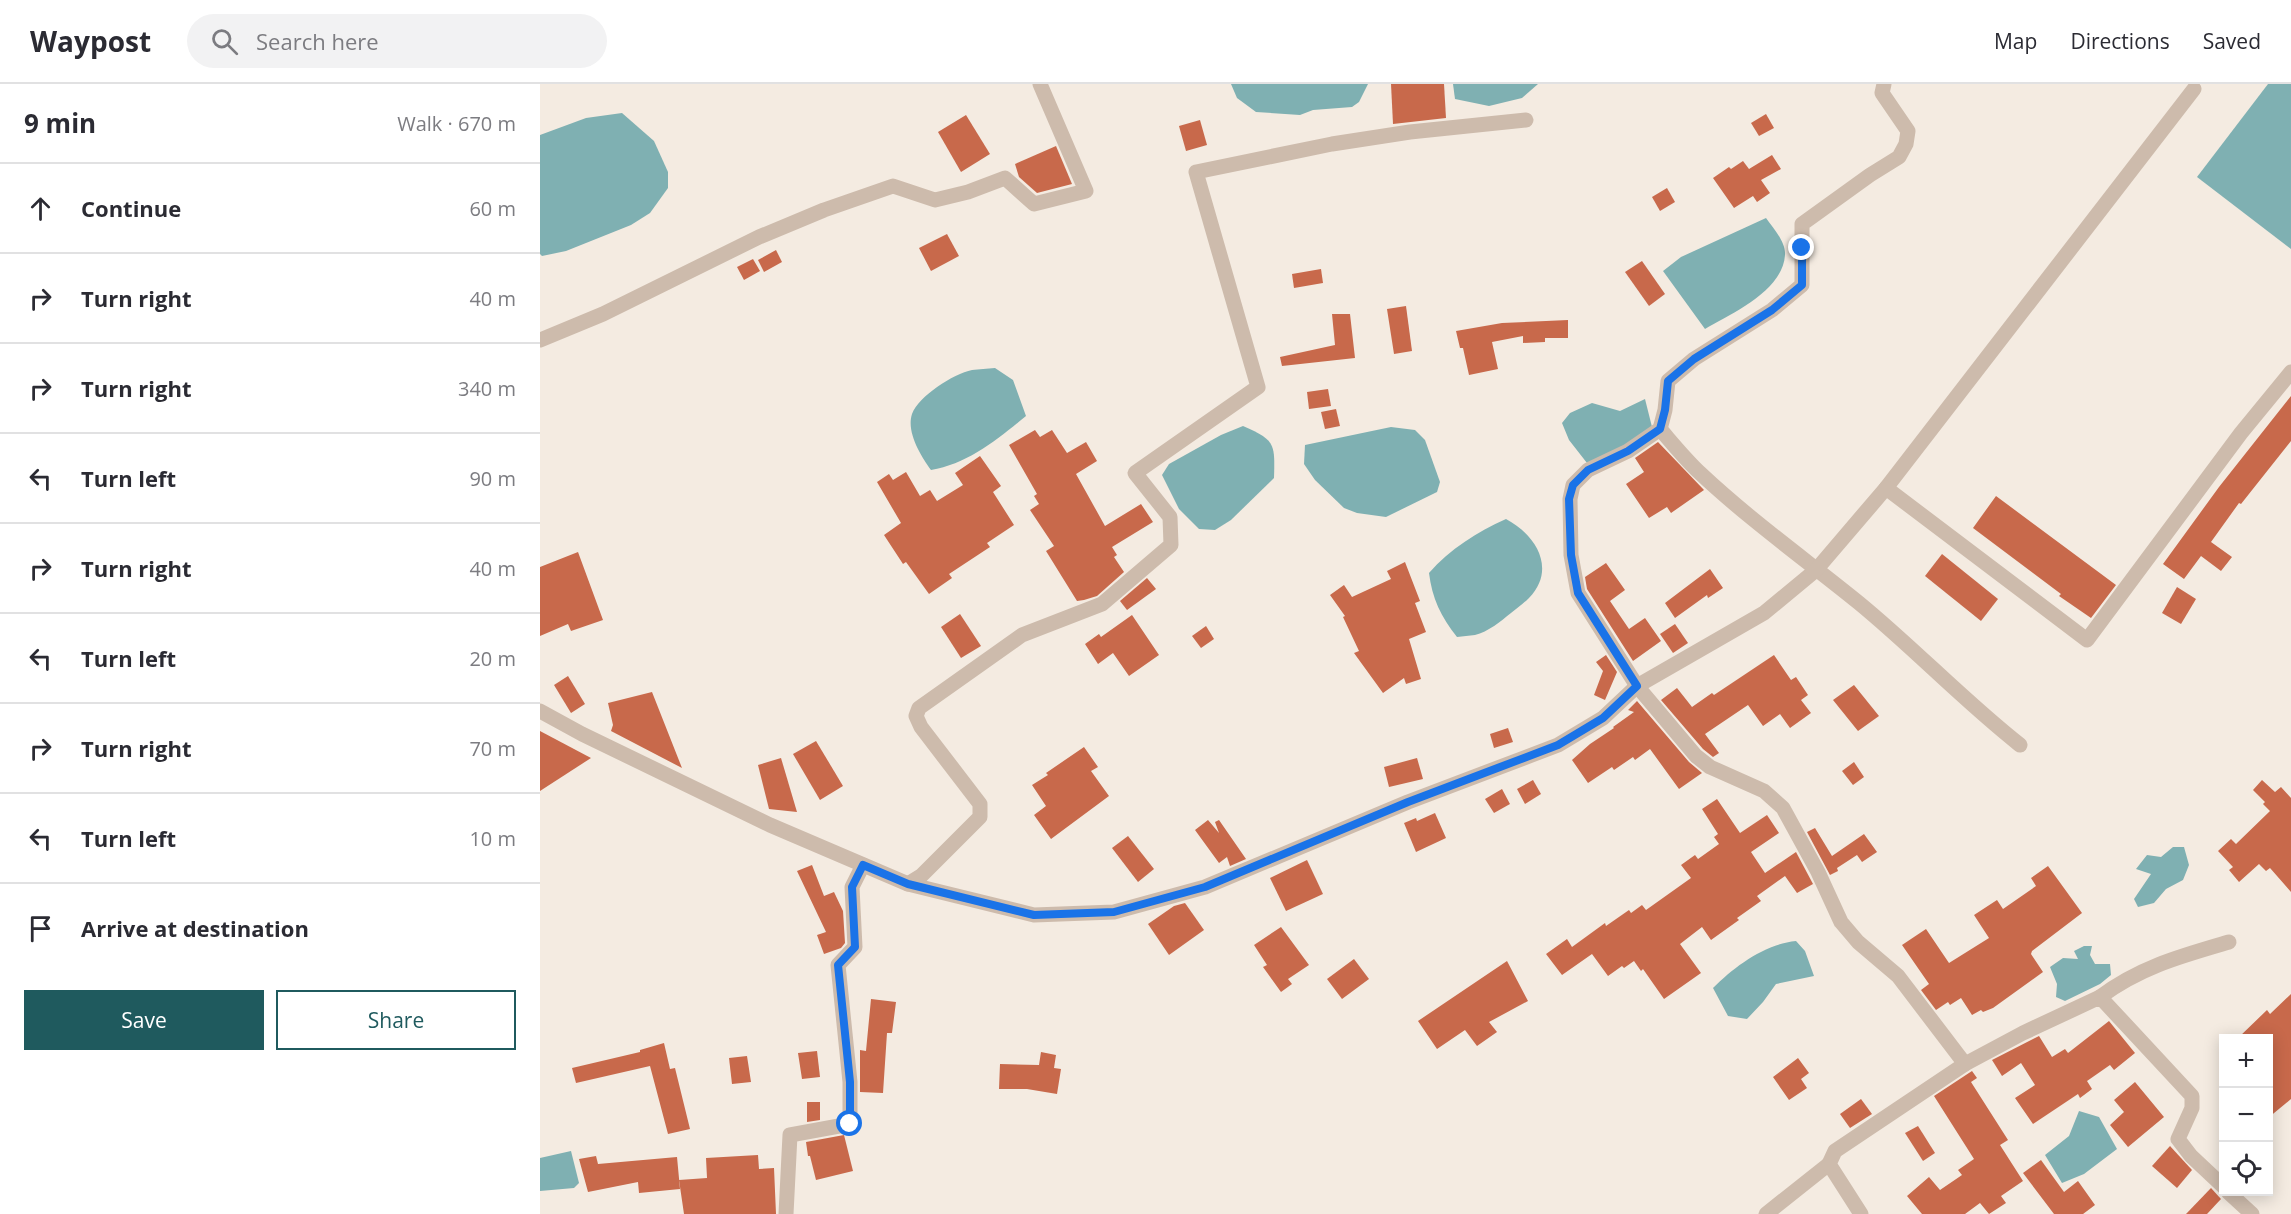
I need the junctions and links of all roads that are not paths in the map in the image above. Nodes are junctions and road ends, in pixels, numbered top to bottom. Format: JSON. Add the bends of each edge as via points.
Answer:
{"nodes":[{"id":1,"x":1040,"y":84,"type":"edge"},
{"id":2,"x":1884,"y":84,"type":"edge"},
{"id":3,"x":2194,"y":89,"type":"dead end"},
{"id":4,"x":1526,"y":120,"type":"dead end"},
{"id":5,"x":540,"y":340,"type":"edge"},
{"id":6,"x":2291,"y":372,"type":"edge"},
{"id":7,"x":1660,"y":429,"type":"junction"},
{"id":8,"x":1886,"y":488,"type":"junction"},
{"id":9,"x":1816,"y":570,"type":"junction"},
{"id":10,"x":1637,"y":686,"type":"junction"},
{"id":11,"x":540,"y":711,"type":"edge"},
{"id":12,"x":2020,"y":745,"type":"dead end"},
{"id":13,"x":863,"y":865,"type":"junction"},
{"id":14,"x":908,"y":884,"type":"junction"},
{"id":15,"x":2229,"y":942,"type":"dead end"},
{"id":16,"x":2100,"y":997,"type":"junction"},
{"id":17,"x":1965,"y":1064,"type":"junction"},
{"id":18,"x":1829,"y":1164,"type":"junction"},
{"id":19,"x":2219,"y":1183,"type":"edge"},
{"id":20,"x":2233,"y":1196,"type":"edge"},
{"id":21,"x":786,"y":1214,"type":"edge"},
{"id":22,"x":1766,"y":1214,"type":"edge"},
{"id":23,"x":1861,"y":1214,"type":"edge"},
{"id":24,"x":2252,"y":1214,"type":"edge"}],
"edges":[{"from":1,"to":5,"type":"street","via":[[1086,191],[1034,204],[1005,178],[935,200],[893,186],[759,237],[603,314]]},
{"from":2,"to":7,"type":"street","via":[[1882,93],[1908,131],[1899,157],[1802,224],[1802,285],[1668,381]]},
{"from":3,"to":8,"type":"street"},
{"from":4,"to":14,"type":"street","via":[[1332,144],[1197,172],[1258,387],[1136,473],[1170,518],[1171,545],[1102,604],[1022,635],[919,708],[916,716],[921,727],[980,804],[980,817]]},
{"from":6,"to":8,"type":"street","via":[[2087,640]]},
{"from":7,"to":9,"type":"street","via":[[1699,472]]},
{"from":7,"to":10,"type":"street","via":[[1628,451],[1588,470],[1573,485],[1569,499],[1571,555],[1578,593]]},
{"from":8,"to":9,"type":"street"},
{"from":9,"to":10,"type":"street","via":[[1764,613]]},
{"from":9,"to":12,"type":"street"},
{"from":10,"to":14,"type":"street","via":[[1603,718],[1558,745],[1408,802],[1205,887],[1114,912],[1034,915]]},
{"from":10,"to":17,"type":"street","via":[[1696,756],[1710,767],[1764,791],[1783,808],[1841,922],[1898,976]]},
{"from":11,"to":13,"type":"street","via":[[770,825]]},
{"from":13,"to":14,"type":"street"},
{"from":13,"to":21,"type":"street","via":[[852,887],[855,947],[838,965],[850,1082],[850,1124],[790,1135]]},
{"from":15,"to":16,"type":"street","via":[[2155,965],[2122,980]]},
{"from":16,"to":17,"type":"street"},
{"from":16,"to":19,"type":"street","via":[[2192,1096],[2192,1108],[2178,1139]]},
{"from":17,"to":18,"type":"street","via":[[1851,1138],[1835,1151]]},
{"from":18,"to":22,"type":"street"},
{"from":18,"to":23,"type":"street"},
{"from":20,"to":24,"type":"street"}]}
